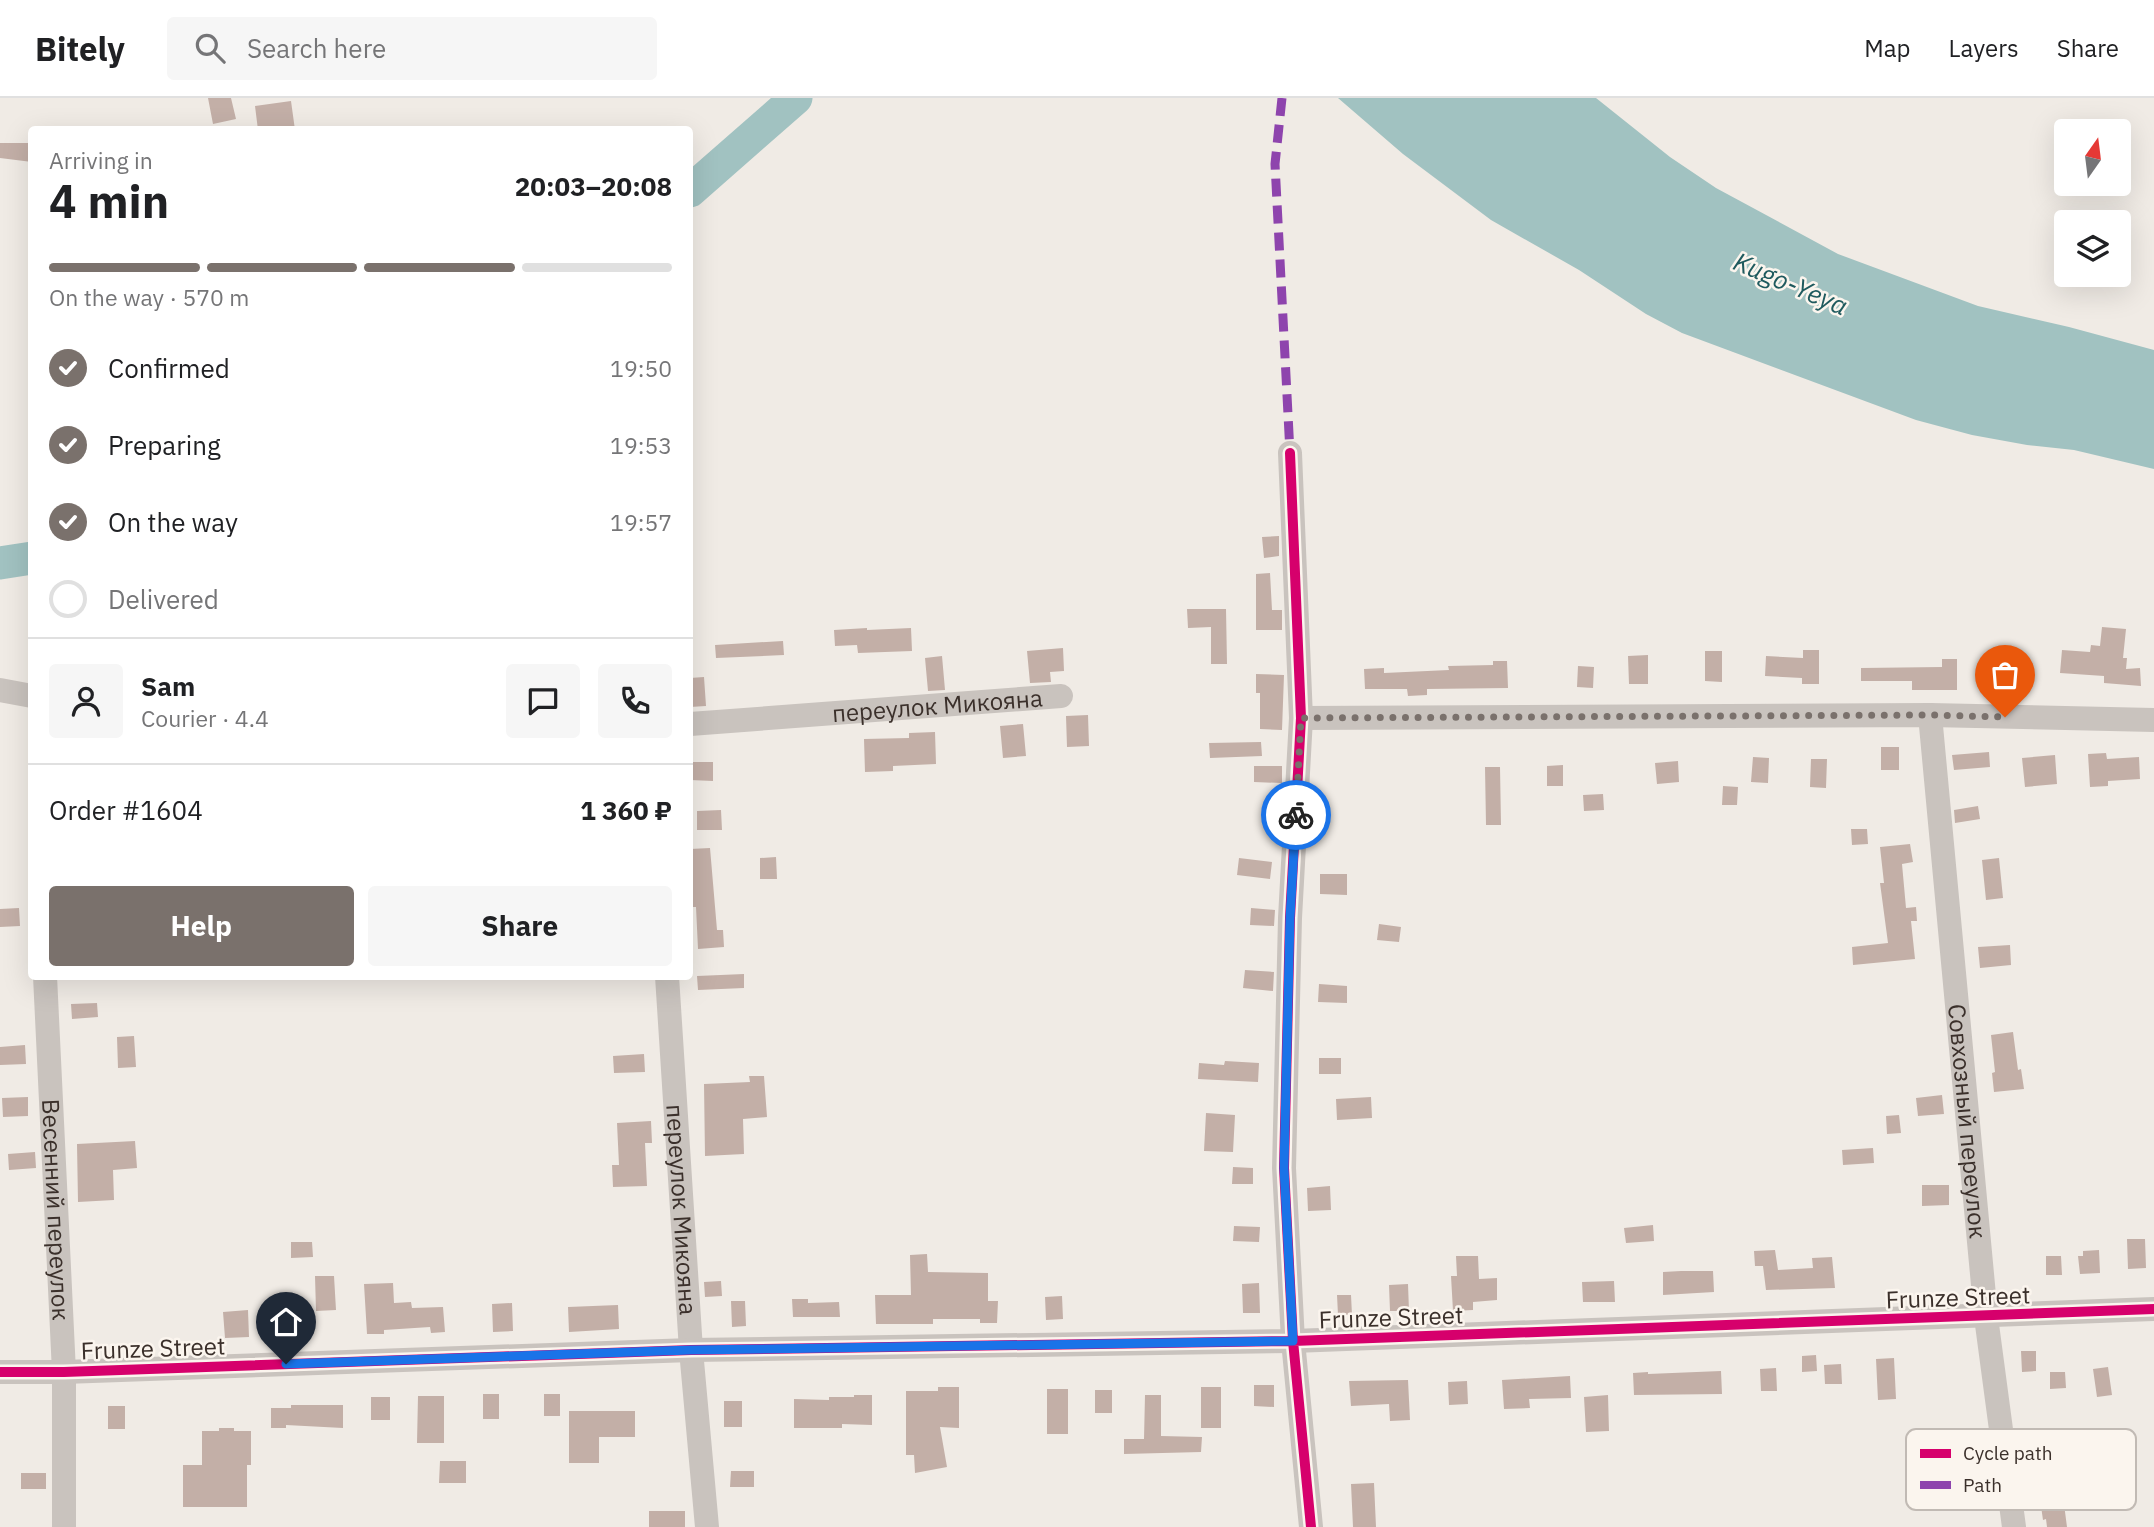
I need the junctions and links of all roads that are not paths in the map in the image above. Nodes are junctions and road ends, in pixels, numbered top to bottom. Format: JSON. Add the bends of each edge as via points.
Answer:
{"nodes":[{"id":1,"x":1290,"y":453,"type":"dead end"},
{"id":2,"x":0,"y":690,"type":"edge"},
{"id":3,"x":28,"y":695,"type":"edge"},
{"id":4,"x":1061,"y":696,"type":"dead end"},
{"id":5,"x":1930,"y":715,"type":"junction"},
{"id":6,"x":1301,"y":718,"type":"junction"},
{"id":7,"x":2154,"y":720,"type":"edge"},
{"id":8,"x":693,"y":724,"type":"edge"},
{"id":9,"x":46,"y":980,"type":"edge"},
{"id":10,"x":667,"y":980,"type":"edge"},
{"id":11,"x":2154,"y":1310,"type":"edge"},
{"id":12,"x":1986,"y":1317,"type":"junction"},
{"id":13,"x":1293,"y":1341,"type":"junction"},
{"id":14,"x":691,"y":1350,"type":"junction"},
{"id":15,"x":0,"y":1372,"type":"edge"},
{"id":16,"x":64,"y":1372,"type":"junction"},
{"id":17,"x":2001,"y":1429,"type":"edge"},
{"id":18,"x":64,"y":1527,"type":"edge"},
{"id":19,"x":707,"y":1527,"type":"edge"},
{"id":20,"x":1311,"y":1527,"type":"edge"}],
"edges":[{"from":1,"to":6,"type":"street"},
{"from":2,"to":3,"type":"street"},
{"from":4,"to":8,"type":"street","name":"переулок Микояна"},
{"from":5,"to":6,"type":"street"},
{"from":5,"to":7,"type":"street"},
{"from":5,"to":12,"type":"street","name":"Совхозный переулок"},
{"from":6,"to":13,"type":"street","via":[[1284,1168]]},
{"from":9,"to":16,"type":"street","name":"Весенний переулок"},
{"from":10,"to":14,"type":"street","name":"переулок Микояна"},
{"from":11,"to":12,"type":"street","name":"Frunze Street"},
{"from":12,"to":13,"type":"street","name":"Frunze Street"},
{"from":12,"to":17,"type":"street","name":"Совхозный переулок"},
{"from":13,"to":14,"type":"street","name":"Frunze Street"},
{"from":13,"to":20,"type":"street"},
{"from":14,"to":16,"type":"street","name":"Frunze Street"},
{"from":14,"to":19,"type":"street","name":"переулок Микояна"},
{"from":15,"to":16,"type":"street","name":"Frunze Street"},
{"from":16,"to":18,"type":"street","name":"Весенний переулок"}]}
